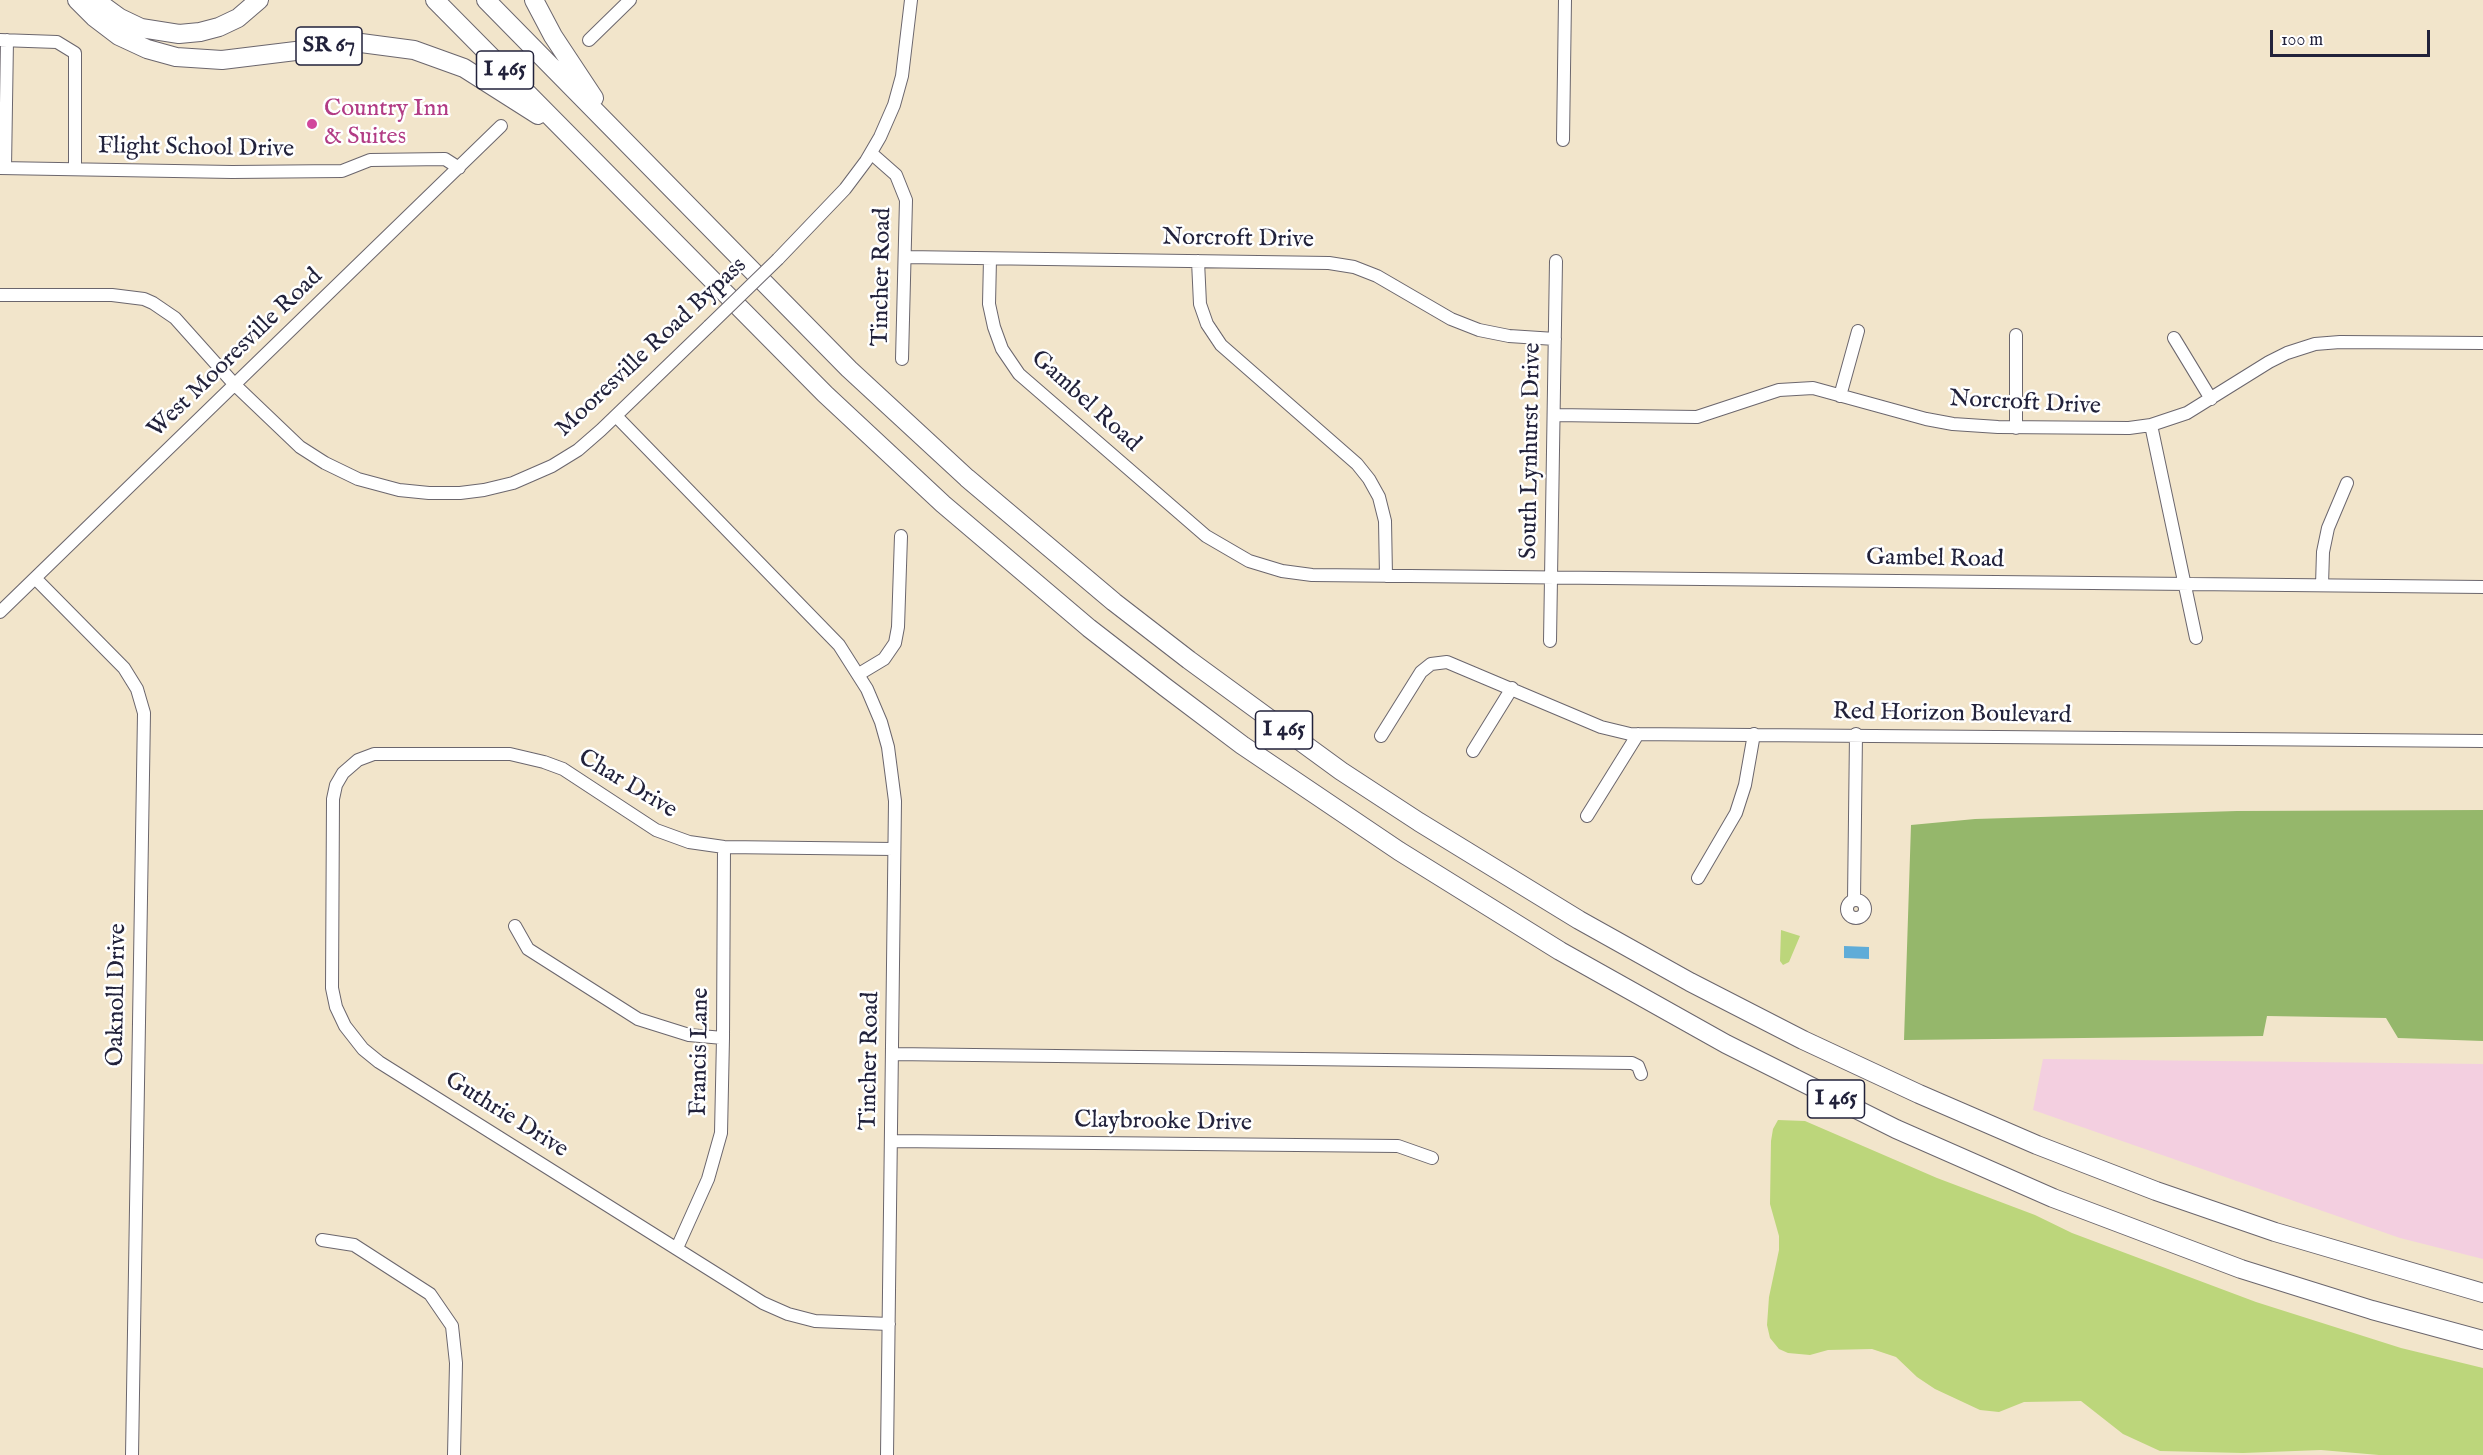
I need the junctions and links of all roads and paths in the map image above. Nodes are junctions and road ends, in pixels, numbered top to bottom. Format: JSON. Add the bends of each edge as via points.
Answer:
{"nodes":[{"id":1,"x":77,"y":0,"type":"edge"},
{"id":2,"x":95,"y":0,"type":"edge"},
{"id":3,"x":259,"y":0,"type":"edge"},
{"id":4,"x":435,"y":0,"type":"edge"},
{"id":5,"x":486,"y":0,"type":"edge"},
{"id":6,"x":534,"y":0,"type":"edge"},
{"id":7,"x":630,"y":0,"type":"edge"},
{"id":8,"x":911,"y":0,"type":"edge"},
{"id":9,"x":1564,"y":0,"type":"edge"},
{"id":10,"x":3,"y":40,"type":"edge"},
{"id":11,"x":589,"y":40,"type":"dead end"},
{"id":12,"x":501,"y":126,"type":"dead end"},
{"id":13,"x":618,"y":135,"type":"junction"},
{"id":14,"x":574,"y":140,"type":"junction"},
{"id":15,"x":1563,"y":140,"type":"dead end"},
{"id":16,"x":871,"y":153,"type":"junction"},
{"id":17,"x":3,"y":168,"type":"edge"},
{"id":18,"x":75,"y":168,"type":"junction"},
{"id":19,"x":459,"y":168,"type":"junction"},
{"id":20,"x":905,"y":257,"type":"junction"},
{"id":21,"x":990,"y":259,"type":"junction"},
{"id":22,"x":1198,"y":261,"type":"junction"},
{"id":23,"x":1556,"y":261,"type":"dead end"},
{"id":24,"x":0,"y":295,"type":"edge"},
{"id":25,"x":1858,"y":331,"type":"dead end"},
{"id":26,"x":2016,"y":335,"type":"dead end"},
{"id":27,"x":2174,"y":338,"type":"dead end"},
{"id":28,"x":1555,"y":339,"type":"junction"},
{"id":29,"x":2483,"y":343,"type":"edge"},
{"id":30,"x":902,"y":359,"type":"dead end"},
{"id":31,"x":235,"y":385,"type":"junction"},
{"id":32,"x":1840,"y":396,"type":"junction"},
{"id":33,"x":2211,"y":399,"type":"junction"},
{"id":34,"x":1554,"y":415,"type":"junction"},
{"id":35,"x":616,"y":416,"type":"junction"},
{"id":36,"x":2151,"y":425,"type":"junction"},
{"id":37,"x":2016,"y":428,"type":"junction"},
{"id":38,"x":2347,"y":483,"type":"dead end"},
{"id":39,"x":901,"y":536,"type":"dead end"},
{"id":40,"x":1386,"y":576,"type":"junction"},
{"id":41,"x":1551,"y":577,"type":"junction"},
{"id":42,"x":34,"y":578,"type":"junction"},
{"id":43,"x":2186,"y":584,"type":"junction"},
{"id":44,"x":2322,"y":585,"type":"junction"},
{"id":45,"x":2483,"y":587,"type":"edge"},
{"id":46,"x":0,"y":612,"type":"edge"},
{"id":47,"x":2196,"y":638,"type":"dead end"},
{"id":48,"x":1550,"y":641,"type":"dead end"},
{"id":49,"x":859,"y":674,"type":"junction"},
{"id":50,"x":1512,"y":688,"type":"junction"},
{"id":51,"x":1638,"y":734,"type":"junction"},
{"id":52,"x":1754,"y":734,"type":"junction"},
{"id":53,"x":1856,"y":734,"type":"junction"},
{"id":54,"x":1381,"y":736,"type":"dead end"},
{"id":55,"x":2483,"y":741,"type":"edge"},
{"id":56,"x":1473,"y":751,"type":"dead end"},
{"id":57,"x":345,"y":771,"type":"joint"},
{"id":58,"x":1587,"y":816,"type":"dead end"},
{"id":59,"x":724,"y":848,"type":"junction"},
{"id":60,"x":894,"y":849,"type":"junction"},
{"id":61,"x":1698,"y":878,"type":"dead end"},
{"id":62,"x":1854,"y":900,"type":"dead end"},
{"id":63,"x":515,"y":926,"type":"dead end"},
{"id":64,"x":723,"y":1038,"type":"junction"},
{"id":65,"x":892,"y":1054,"type":"junction"},
{"id":66,"x":1641,"y":1074,"type":"dead end"},
{"id":67,"x":892,"y":1141,"type":"junction"},
{"id":68,"x":1432,"y":1158,"type":"dead end"},
{"id":69,"x":322,"y":1240,"type":"dead end"},
{"id":70,"x":677,"y":1248,"type":"junction"},
{"id":71,"x":2483,"y":1293,"type":"edge"},
{"id":72,"x":889,"y":1324,"type":"junction"},
{"id":73,"x":2483,"y":1340,"type":"edge"},
{"id":74,"x":132,"y":1455,"type":"edge"},
{"id":75,"x":454,"y":1455,"type":"edge"},
{"id":76,"x":887,"y":1455,"type":"edge"}],
"edges":[{"from":1,"to":14,"type":"highway","number":"SR 67","via":[[119,36],[176,57],[222,60],[361,44],[397,46],[431,54],[479,76]]},
{"from":2,"to":3,"type":"highway","via":[[141,28],[179,34],[219,27],[238,18]]},
{"from":4,"to":14,"type":"highway","number":"I 465"},
{"from":5,"to":13,"type":"highway","number":"I 465"},
{"from":6,"to":13,"type":"highway"},
{"from":7,"to":11,"type":"street"},
{"from":8,"to":16,"type":"street","via":[[900,86]]},
{"from":9,"to":15,"type":"street"},
{"from":10,"to":17,"type":"street"},
{"from":10,"to":18,"type":"street","via":[[57,42],[75,53]]},
{"from":12,"to":19,"type":"street","name":"West Mooresville Road"},
{"from":13,"to":71,"type":"highway","number":"I 465","via":[[857,377],[1040,541],[1264,717],[1499,872],[1588,926],[1747,1011],[1861,1068],[1998,1128],[2235,1218]]},
{"from":14,"to":73,"type":"highway","number":"I 465","via":[[825,394],[1015,566],[1242,745],[1479,902],[1726,1044],[1998,1175],[2241,1269]]},
{"from":16,"to":20,"type":"street","name":"Tincher Road","via":[[893,171],[903,190]]},
{"from":16,"to":35,"type":"street","name":"Mooresville Road Bypass","bridge":true,"via":[[838,197],[778,259]]},
{"from":17,"to":18,"type":"street","name":"Flight School Drive"},
{"from":18,"to":19,"type":"street","name":"Flight School Drive","via":[[342,171],[370,160],[445,159]]},
{"from":19,"to":31,"type":"street","name":"West Mooresville Road"},
{"from":20,"to":21,"type":"street","name":"Norcroft Drive"},
{"from":20,"to":30,"type":"street","name":"Tincher Road"},
{"from":21,"to":22,"type":"street","name":"Norcroft Drive"},
{"from":21,"to":40,"type":"street","name":"Gambel Road","via":[[989,304],[994,327],[1002,349],[1019,374],[1214,542],[1263,566],[1312,575]]},
{"from":22,"to":28,"type":"street","name":"Norcroft Drive","via":[[1319,262],[1354,267],[1479,330]]},
{"from":22,"to":40,"type":"street","via":[[1200,304],[1221,345],[1370,479],[1383,512]]},
{"from":23,"to":28,"type":"street","name":"South Lynhurst Drive"},
{"from":24,"to":31,"type":"street","via":[[112,295],[144,299],[176,318]]},
{"from":25,"to":32,"type":"street"},
{"from":26,"to":37,"type":"street"},
{"from":27,"to":33,"type":"street"},
{"from":28,"to":34,"type":"street","name":"South Lynhurst Drive"},
{"from":29,"to":33,"type":"street","name":"Norcroft Drive","via":[[2315,344],[2287,353]]},
{"from":31,"to":35,"type":"street","name":"Mooresville Road Bypass","via":[[300,447],[325,463],[376,485],[411,492],[460,493],[513,483],[568,457]]},
{"from":31,"to":42,"type":"street","name":"West Mooresville Road"},
{"from":32,"to":34,"type":"street","name":"Norcroft Drive","via":[[1813,388],[1779,390],[1691,417]]},
{"from":32,"to":37,"type":"street","name":"Norcroft Drive","via":[[1926,419]]},
{"from":33,"to":36,"type":"street","name":"Norcroft Drive","via":[[2180,416]]},
{"from":34,"to":41,"type":"street","name":"South Lynhurst Drive"},
{"from":35,"to":49,"type":"street","name":"Tincher Road","via":[[826,630]]},
{"from":36,"to":37,"type":"street","name":"Norcroft Drive","via":[[2122,429]]},
{"from":36,"to":43,"type":"street"},
{"from":38,"to":44,"type":"street","via":[[2328,528]]},
{"from":39,"to":49,"type":"street","via":[[895,643],[884,659]]},
{"from":40,"to":41,"type":"street","name":"Gambel Road"},
{"from":41,"to":43,"type":"street","name":"Gambel Road"},
{"from":41,"to":48,"type":"street","name":"South Lynhurst Drive"},
{"from":42,"to":46,"type":"street","name":"West Mooresville Road"},
{"from":42,"to":74,"type":"street","name":"Oaknoll Drive","via":[[124,668],[137,689],[144,713]]},
{"from":43,"to":44,"type":"street","name":"Gambel Road"},
{"from":43,"to":47,"type":"street"},
{"from":44,"to":45,"type":"street","name":"Gambel Road"},
{"from":49,"to":60,"type":"street","name":"Tincher Road","via":[[878,714],[890,755]]},
{"from":50,"to":51,"type":"street","name":"Red Horizon Boulevard","via":[[1614,732]]},
{"from":50,"to":54,"type":"street","name":"Red Horizon Boulevard","via":[[1453,664],[1434,664],[1421,672]]},
{"from":50,"to":56,"type":"street"},
{"from":51,"to":52,"type":"street","name":"Red Horizon Boulevard"},
{"from":51,"to":58,"type":"street"},
{"from":52,"to":53,"type":"street","name":"Red Horizon Boulevard"},
{"from":52,"to":61,"type":"street","via":[[1736,813]]},
{"from":53,"to":55,"type":"street","name":"Red Horizon Boulevard"},
{"from":53,"to":62,"type":"street"},
{"from":57,"to":59,"type":"street","name":"Char Drive","via":[[374,754],[520,756],[563,770],[656,830],[689,842]]},
{"from":57,"to":70,"type":"street","name":"Guthrie Drive","via":[[333,799],[331,972],[335,1002],[347,1030],[379,1062]]},
{"from":59,"to":60,"type":"street","name":"Char Drive"},
{"from":59,"to":64,"type":"street","name":"Francis Lane"},
{"from":60,"to":65,"type":"street","name":"Tincher Road"},
{"from":63,"to":64,"type":"street","via":[[528,949],[638,1019],[689,1035]]},
{"from":64,"to":70,"type":"street","name":"Francis Lane","via":[[721,1133],[708,1179]]},
{"from":65,"to":66,"type":"street","via":[[1632,1063]]},
{"from":65,"to":67,"type":"street","name":"Tincher Road"},
{"from":67,"to":68,"type":"street","name":"Claybrooke Drive","via":[[1398,1146]]},
{"from":67,"to":72,"type":"street","name":"Tincher Road"},
{"from":69,"to":75,"type":"street","via":[[354,1245],[430,1294],[452,1326],[456,1363]]},
{"from":70,"to":72,"type":"street","name":"Guthrie Drive","via":[[763,1303],[788,1314],[816,1321]]},
{"from":72,"to":76,"type":"street","name":"Tincher Road"}]}
